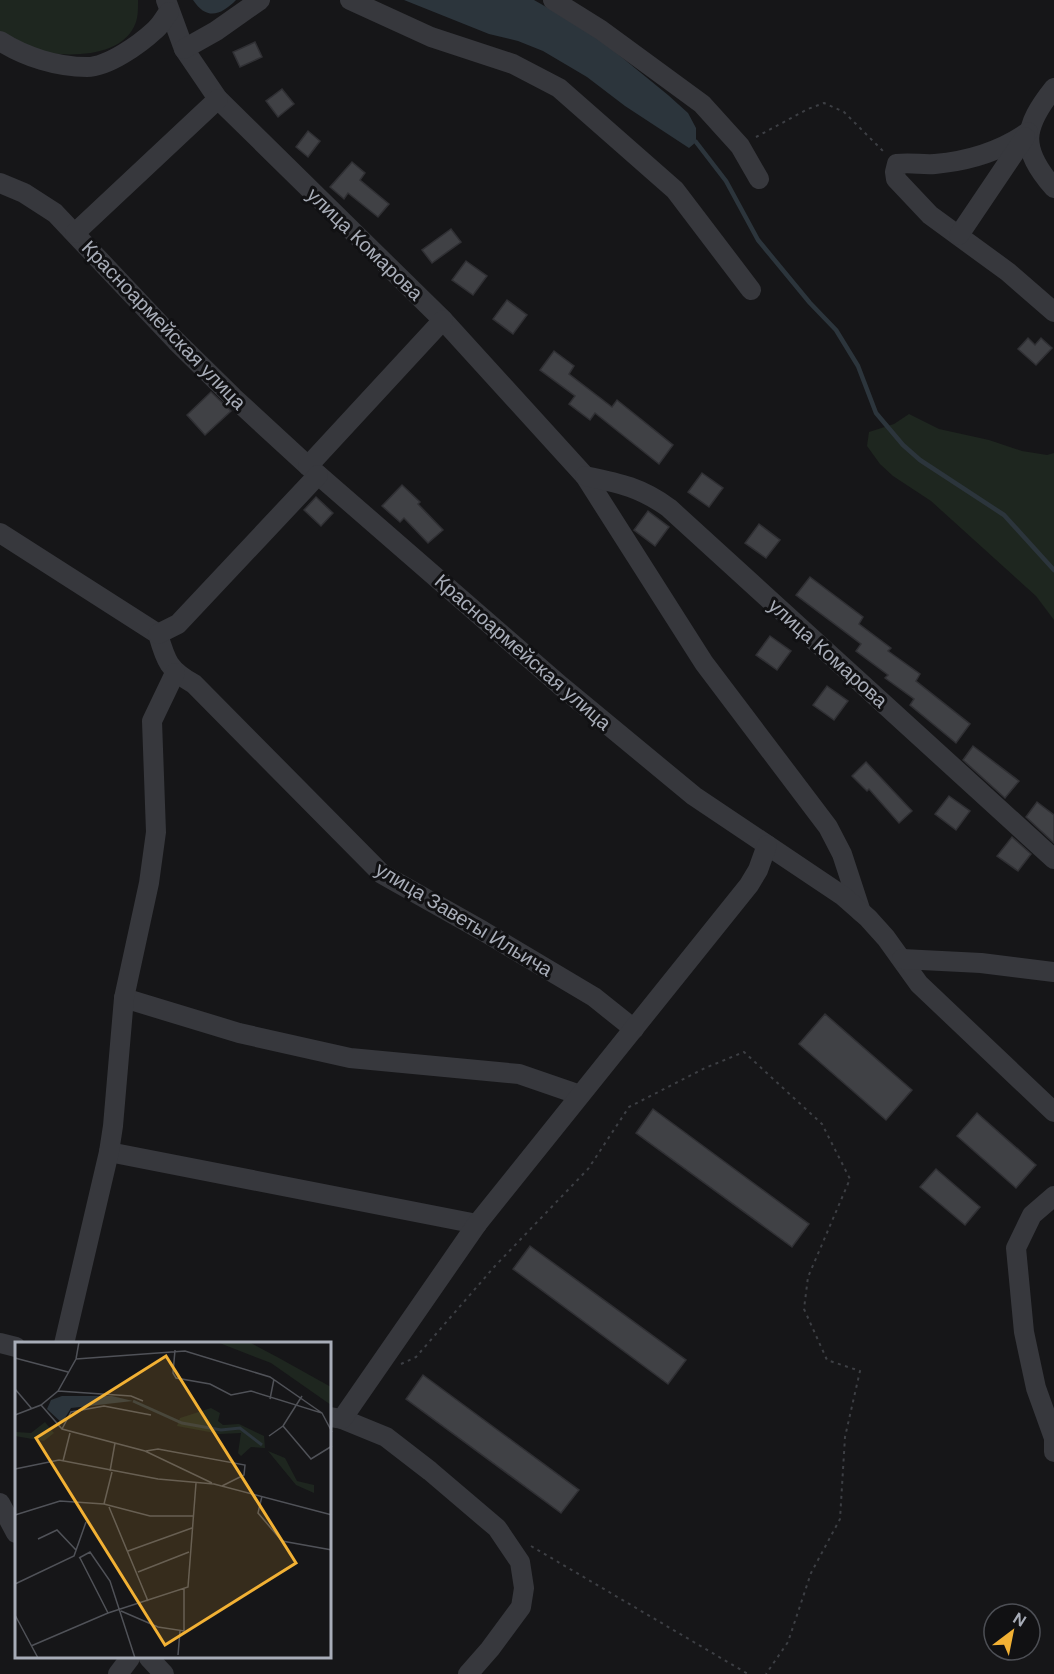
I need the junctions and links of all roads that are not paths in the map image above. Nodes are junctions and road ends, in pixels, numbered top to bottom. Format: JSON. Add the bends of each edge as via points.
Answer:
{"nodes":[{"id":1,"x":260,"y":0,"type":"edge"},
{"id":2,"x":350,"y":0,"type":"edge"},
{"id":3,"x":553,"y":0,"type":"edge"},
{"id":4,"x":167,"y":6,"type":"edge"},
{"id":5,"x":0,"y":41,"type":"edge"},
{"id":6,"x":184,"y":49,"type":"junction"},
{"id":7,"x":1054,"y":87,"type":"edge"},
{"id":8,"x":218,"y":99,"type":"junction"},
{"id":9,"x":1028,"y":132,"type":"junction"},
{"id":10,"x":759,"y":178,"type":"dead end"},
{"id":11,"x":0,"y":183,"type":"edge"},
{"id":12,"x":1054,"y":188,"type":"edge"},
{"id":13,"x":75,"y":233,"type":"junction"},
{"id":14,"x":959,"y":235,"type":"junction"},
{"id":15,"x":751,"y":290,"type":"dead end"},
{"id":16,"x":1054,"y":312,"type":"edge"},
{"id":17,"x":443,"y":320,"type":"junction"},
{"id":18,"x":313,"y":470,"type":"junction"},
{"id":19,"x":585,"y":476,"type":"junction"},
{"id":20,"x":0,"y":533,"type":"edge"},
{"id":21,"x":158,"y":634,"type":"junction"},
{"id":22,"x":175,"y":673,"type":"junction"},
{"id":23,"x":767,"y":844,"type":"junction"},
{"id":24,"x":1054,"y":859,"type":"edge"},
{"id":25,"x":861,"y":912,"type":"junction"},
{"id":26,"x":902,"y":958,"type":"junction"},
{"id":27,"x":1054,"y":972,"type":"edge"},
{"id":28,"x":124,"y":998,"type":"junction"},
{"id":29,"x":634,"y":1029,"type":"junction"},
{"id":30,"x":580,"y":1095,"type":"junction"},
{"id":31,"x":1054,"y":1112,"type":"edge"},
{"id":32,"x":109,"y":1152,"type":"junction"},
{"id":33,"x":1054,"y":1196,"type":"edge"},
{"id":34,"x":477,"y":1224,"type":"junction"},
{"id":35,"x":0,"y":1342,"type":"edge"},
{"id":36,"x":64,"y":1342,"type":"edge"},
{"id":37,"x":15,"y":1347,"type":"edge"},
{"id":38,"x":336,"y":1418,"type":"edge"},
{"id":39,"x":1054,"y":1452,"type":"edge"},
{"id":40,"x":0,"y":1503,"type":"edge"},
{"id":41,"x":15,"y":1531,"type":"edge"},
{"id":42,"x":129,"y":1659,"type":"edge"},
{"id":43,"x":118,"y":1674,"type":"edge"},
{"id":44,"x":468,"y":1674,"type":"edge"}],
"edges":[{"from":1,"to":6,"type":"street"},
{"from":2,"to":15,"type":"street","via":[[431,37],[513,64],[559,88],[675,190]]},
{"from":3,"to":10,"type":"street","via":[[702,104],[740,146]]},
{"from":4,"to":5,"type":"street","via":[[157,28],[141,42],[89,67],[37,59]]},
{"from":4,"to":6,"type":"street","name":"улица Комарова"},
{"from":6,"to":8,"type":"street","name":"улица Комарова"},
{"from":7,"to":9,"type":"street","via":[[1036,112]]},
{"from":8,"to":13,"type":"street"},
{"from":8,"to":17,"type":"street","name":"улица Комарова"},
{"from":9,"to":12,"type":"street","via":[[1036,163]]},
{"from":9,"to":14,"type":"street"},
{"from":9,"to":14,"type":"street","via":[[975,156],[934,164],[897,164],[895,172],[902,186],[930,215]]},
{"from":11,"to":13,"type":"street","name":"Красноармейская улица","via":[[47,208]]},
{"from":13,"to":18,"type":"street","name":"Красноармейская улица","via":[[176,341]]},
{"from":14,"to":16,"type":"street"},
{"from":17,"to":18,"type":"street"},
{"from":17,"to":19,"type":"street","name":"улица Комарова"},
{"from":18,"to":21,"type":"street","via":[[178,624]]},
{"from":18,"to":23,"type":"street","name":"Красноармейская улица","via":[[694,796]]},
{"from":19,"to":24,"type":"street","name":"улица Комарова","via":[[635,487],[669,508]]},
{"from":19,"to":25,"type":"street","name":"улица Комарова","via":[[704,663],[828,827],[842,854]]},
{"from":20,"to":21,"type":"street"},
{"from":21,"to":22,"type":"street","name":"улица Заветы Ильича"},
{"from":22,"to":28,"type":"street","via":[[152,721],[156,832]]},
{"from":22,"to":29,"type":"street","name":"улица Заветы Ильича","via":[[194,684],[382,874],[594,997]]},
{"from":23,"to":25,"type":"street","name":"Красноармейская улица"},
{"from":23,"to":29,"type":"street","via":[[749,885]]},
{"from":25,"to":26,"type":"street","name":"Красноармейская улица"},
{"from":26,"to":27,"type":"street"},
{"from":26,"to":31,"type":"street","name":"Красноармейская улица","via":[[919,984]]},
{"from":28,"to":30,"type":"street","via":[[239,1033],[350,1058],[519,1074]]},
{"from":28,"to":32,"type":"street"},
{"from":29,"to":30,"type":"street"},
{"from":30,"to":34,"type":"street"},
{"from":32,"to":34,"type":"street"},
{"from":32,"to":36,"type":"street"},
{"from":33,"to":39,"type":"street","via":[[1032,1215],[1016,1248],[1024,1332],[1036,1388],[1054,1438]]},
{"from":34,"to":38,"type":"street"},
{"from":35,"to":37,"type":"street"},
{"from":38,"to":44,"type":"street","via":[[386,1437],[430,1471],[497,1528],[520,1562],[524,1588],[521,1607]]},
{"from":40,"to":41,"type":"street"},
{"from":42,"to":43,"type":"street"}]}
